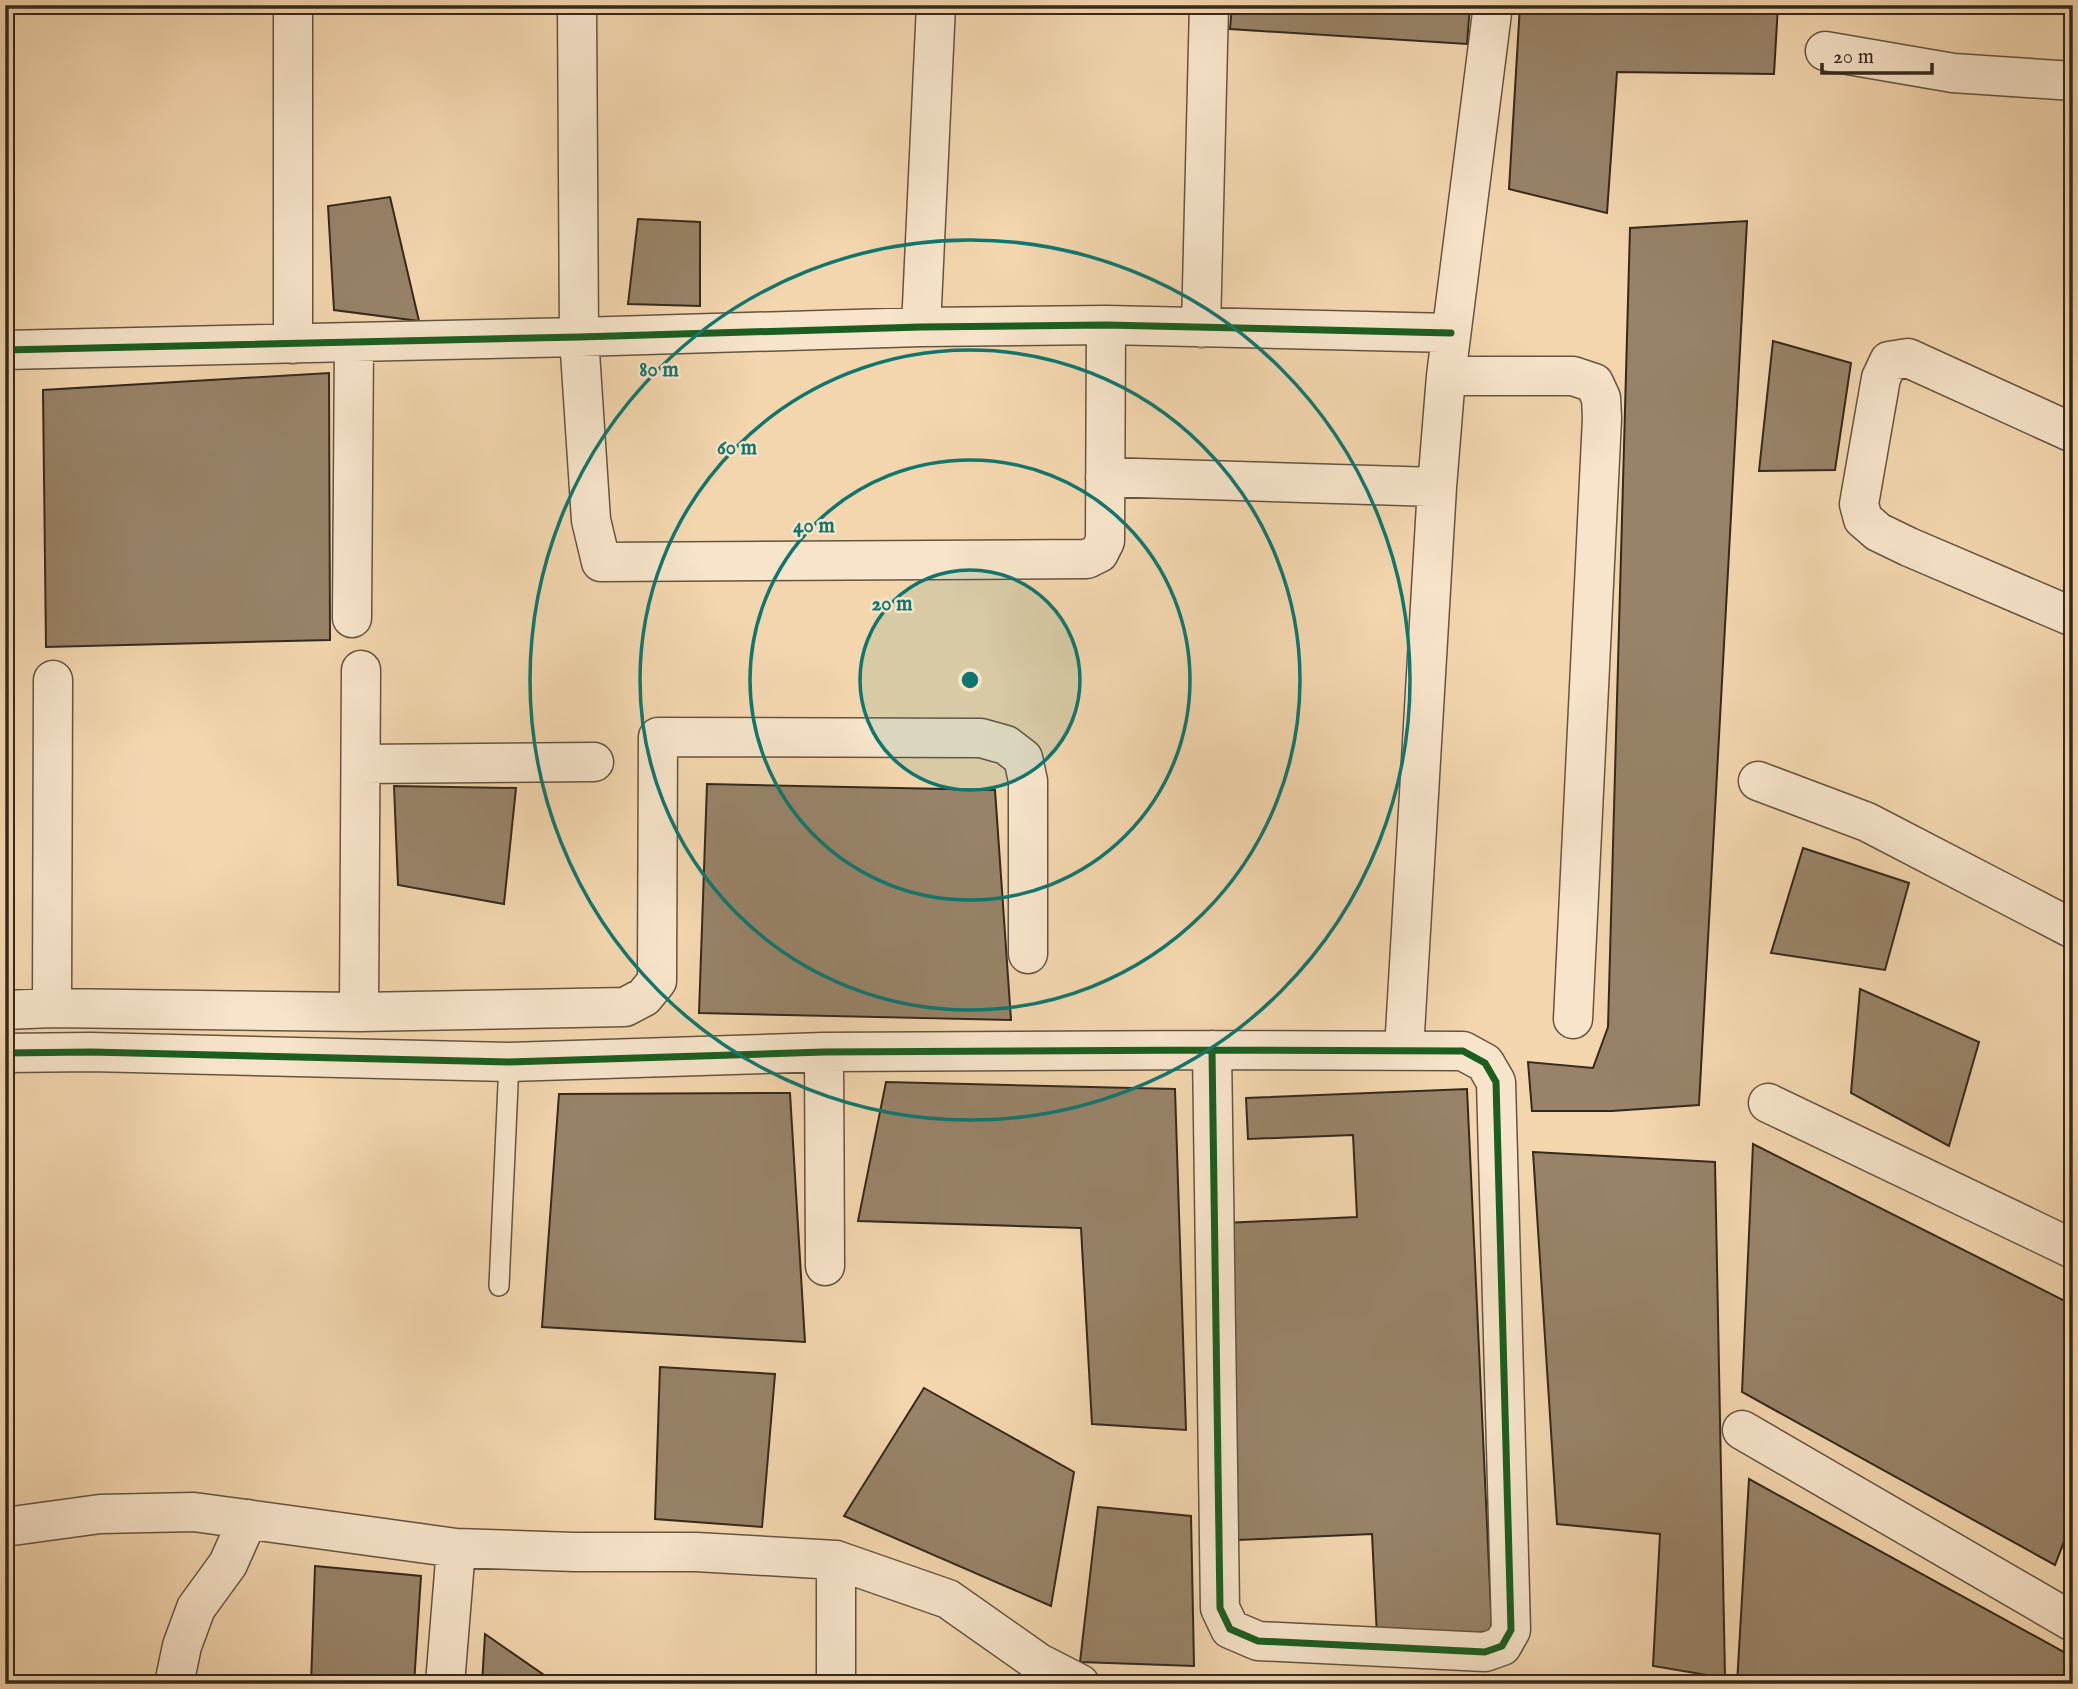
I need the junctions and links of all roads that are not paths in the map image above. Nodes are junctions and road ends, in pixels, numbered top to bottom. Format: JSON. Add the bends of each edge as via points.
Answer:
{"nodes":[{"id":1,"x":293,"y":5,"type":"edge"},
{"id":2,"x":577,"y":5,"type":"edge"},
{"id":3,"x":936,"y":5,"type":"edge"},
{"id":4,"x":1209,"y":5,"type":"edge"},
{"id":5,"x":1493,"y":5,"type":"edge"},
{"id":6,"x":1825,"y":51,"type":"dead end"},
{"id":7,"x":2073,"y":81,"type":"edge"},
{"id":8,"x":1106,"y":325,"type":"junction"},
{"id":9,"x":921,"y":327,"type":"junction"},
{"id":10,"x":1201,"y":328,"type":"junction"},
{"id":11,"x":1451,"y":333,"type":"junction"},
{"id":12,"x":579,"y":337,"type":"junction"},
{"id":13,"x":354,"y":342,"type":"junction"},
{"id":14,"x":293,"y":344,"type":"junction"},
{"id":15,"x":5,"y":350,"type":"edge"},
{"id":16,"x":1446,"y":376,"type":"junction"},
{"id":17,"x":2073,"y":433,"type":"edge"},
{"id":18,"x":1105,"y":477,"type":"junction"},
{"id":19,"x":1437,"y":487,"type":"junction"},
{"id":20,"x":2073,"y":617,"type":"edge"},
{"id":21,"x":352,"y":618,"type":"dead end"},
{"id":22,"x":361,"y":670,"type":"dead end"},
{"id":23,"x":53,"y":680,"type":"dead end"},
{"id":24,"x":594,"y":762,"type":"dead end"},
{"id":25,"x":361,"y":764,"type":"junction"},
{"id":26,"x":1759,"y":781,"type":"dead end"},
{"id":27,"x":2073,"y":929,"type":"edge"},
{"id":28,"x":1028,"y":954,"type":"dead end"},
{"id":29,"x":52,"y":1008,"type":"junction"},
{"id":30,"x":5,"y":1010,"type":"edge"},
{"id":31,"x":359,"y":1012,"type":"junction"},
{"id":32,"x":1573,"y":1019,"type":"dead end"},
{"id":33,"x":1212,"y":1050,"type":"junction"},
{"id":34,"x":1404,"y":1051,"type":"junction"},
{"id":35,"x":824,"y":1052,"type":"junction"},
{"id":36,"x":5,"y":1053,"type":"edge"},
{"id":37,"x":509,"y":1062,"type":"junction"},
{"id":38,"x":1768,"y":1102,"type":"dead end"},
{"id":39,"x":2073,"y":1249,"type":"edge"},
{"id":40,"x":825,"y":1266,"type":"dead end"},
{"id":41,"x":499,"y":1286,"type":"dead end"},
{"id":42,"x":1742,"y":1430,"type":"dead end"},
{"id":43,"x":248,"y":1519,"type":"junction"},
{"id":44,"x":5,"y":1527,"type":"edge"},
{"id":45,"x":456,"y":1548,"type":"junction"},
{"id":46,"x":836,"y":1560,"type":"junction"},
{"id":47,"x":2069,"y":1610,"type":"edge"},
{"id":48,"x":174,"y":1684,"type":"edge"},
{"id":49,"x":445,"y":1684,"type":"edge"},
{"id":50,"x":836,"y":1684,"type":"edge"},
{"id":51,"x":1080,"y":1684,"type":"edge"}],
"edges":[{"from":1,"to":14,"type":"street"},
{"from":2,"to":12,"type":"street"},
{"from":3,"to":9,"type":"street"},
{"from":4,"to":10,"type":"street"},
{"from":5,"to":11,"type":"street"},
{"from":6,"to":7,"type":"street","via":[[1953,73]]},
{"from":8,"to":9,"type":"street"},
{"from":8,"to":10,"type":"street"},
{"from":8,"to":18,"type":"street"},
{"from":9,"to":12,"type":"street"},
{"from":10,"to":11,"type":"street"},
{"from":11,"to":16,"type":"street"},
{"from":12,"to":13,"type":"street"},
{"from":12,"to":18,"type":"street","via":[[591,520],[601,562],[1087,559],[1099,553],[1105,541]]},
{"from":13,"to":14,"type":"street"},
{"from":13,"to":21,"type":"street"},
{"from":14,"to":15,"type":"street"},
{"from":16,"to":19,"type":"street"},
{"from":16,"to":32,"type":"street","via":[[1573,376],[1594,383],[1601,398]]},
{"from":17,"to":20,"type":"street","via":[[1908,358],[1889,361],[1881,377],[1859,504],[1863,519],[1878,532]]},
{"from":18,"to":19,"type":"street"},
{"from":19,"to":34,"type":"street"},
{"from":22,"to":25,"type":"street"},
{"from":23,"to":29,"type":"street"},
{"from":24,"to":25,"type":"street"},
{"from":25,"to":31,"type":"street"},
{"from":26,"to":27,"type":"street","via":[[1867,822]]},
{"from":28,"to":31,"type":"street","via":[[1028,781],[1023,758],[1006,745],[981,738],[658,737],[657,981],[645,998],[625,1007]]},
{"from":29,"to":30,"type":"street"},
{"from":29,"to":31,"type":"street"},
{"from":33,"to":34,"type":"street"},
{"from":33,"to":34,"type":"street","via":[[1220,1608],[1230,1629],[1258,1641],[1485,1652],[1502,1646],[1511,1630],[1496,1082],[1485,1063],[1463,1051]]},
{"from":33,"to":35,"type":"street"},
{"from":35,"to":37,"type":"street"},
{"from":35,"to":40,"type":"street"},
{"from":36,"to":37,"type":"street"},
{"from":37,"to":41,"type":"lane"},
{"from":38,"to":39,"type":"street"},
{"from":42,"to":47,"type":"street"},
{"from":43,"to":44,"type":"street","via":[[194,1512],[100,1514]]},
{"from":43,"to":45,"type":"street"},
{"from":43,"to":48,"type":"street","via":[[228,1564],[197,1608]]},
{"from":45,"to":46,"type":"street","via":[[696,1552]]},
{"from":45,"to":49,"type":"street"},
{"from":46,"to":50,"type":"street"},
{"from":46,"to":51,"type":"street","via":[[948,1599],[1039,1663]]}]}
